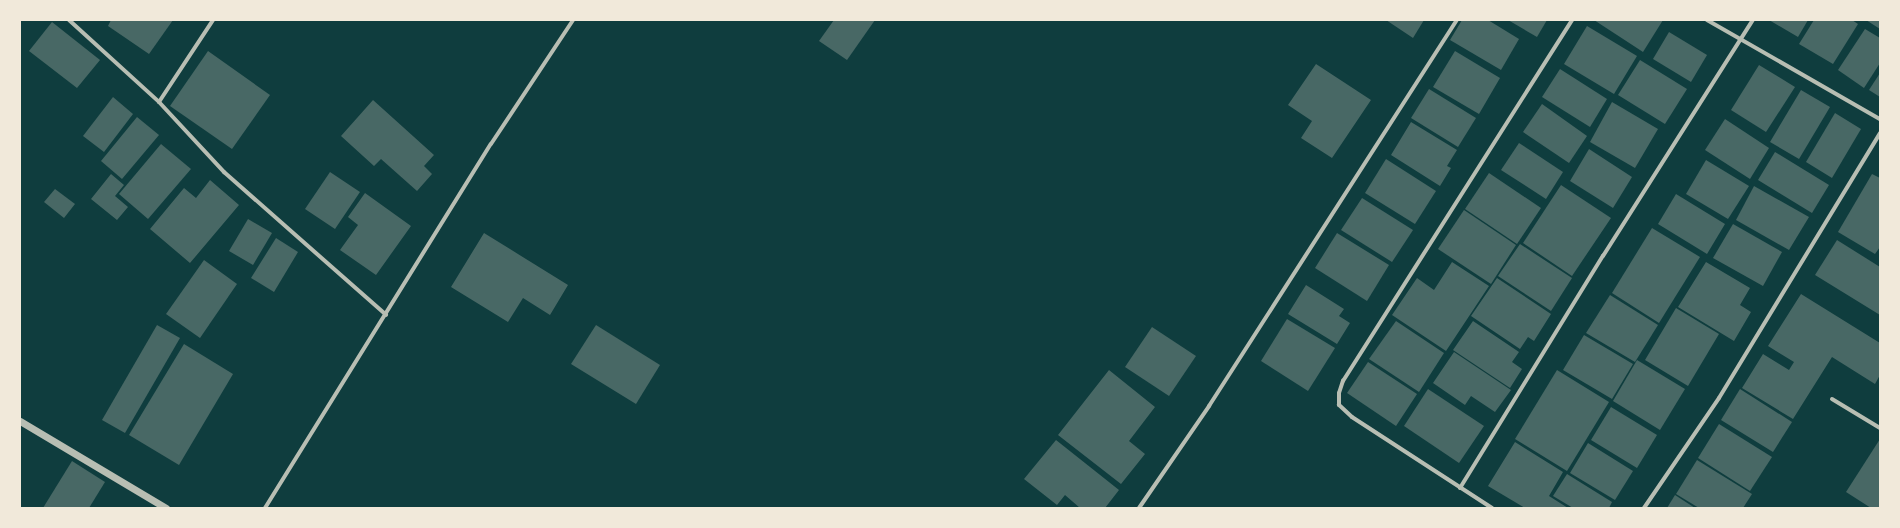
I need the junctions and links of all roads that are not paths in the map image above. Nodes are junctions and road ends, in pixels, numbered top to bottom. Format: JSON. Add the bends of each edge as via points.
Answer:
{"nodes":[{"id":1,"x":70,"y":20,"type":"edge"},
{"id":2,"x":213,"y":20,"type":"edge"},
{"id":3,"x":573,"y":20,"type":"edge"},
{"id":4,"x":1457,"y":20,"type":"edge"},
{"id":5,"x":1572,"y":20,"type":"edge"},
{"id":6,"x":1707,"y":20,"type":"edge"},
{"id":7,"x":1753,"y":20,"type":"edge"},
{"id":8,"x":1741,"y":40,"type":"junction"},
{"id":9,"x":159,"y":102,"type":"junction"},
{"id":10,"x":1880,"y":119,"type":"edge"},
{"id":11,"x":1880,"y":133,"type":"edge"},
{"id":12,"x":386,"y":315,"type":"junction"},
{"id":13,"x":1832,"y":399,"type":"dead end"},
{"id":14,"x":20,"y":421,"type":"edge"},
{"id":15,"x":1880,"y":428,"type":"edge"},
{"id":16,"x":1460,"y":488,"type":"junction"},
{"id":17,"x":166,"y":508,"type":"edge"},
{"id":18,"x":265,"y":508,"type":"edge"},
{"id":19,"x":1139,"y":508,"type":"edge"},
{"id":20,"x":1492,"y":508,"type":"edge"},
{"id":21,"x":1644,"y":508,"type":"edge"}],
"edges":[{"from":1,"to":9,"type":"street"},
{"from":2,"to":9,"type":"street"},
{"from":3,"to":12,"type":"street","via":[[491,144]]},
{"from":4,"to":19,"type":"street","via":[[1209,406]]},
{"from":5,"to":16,"type":"street","via":[[1343,381],[1338,393],[1339,405],[1352,417]]},
{"from":6,"to":8,"type":"street"},
{"from":7,"to":8,"type":"street"},
{"from":8,"to":10,"type":"street"},
{"from":8,"to":16,"type":"street","via":[[1603,256]]},
{"from":9,"to":12,"type":"street","via":[[224,172]]},
{"from":11,"to":21,"type":"street","via":[[1719,398]]},
{"from":12,"to":18,"type":"street"},
{"from":13,"to":15,"type":"street"},
{"from":14,"to":17,"type":"street"},
{"from":16,"to":20,"type":"street"}]}
